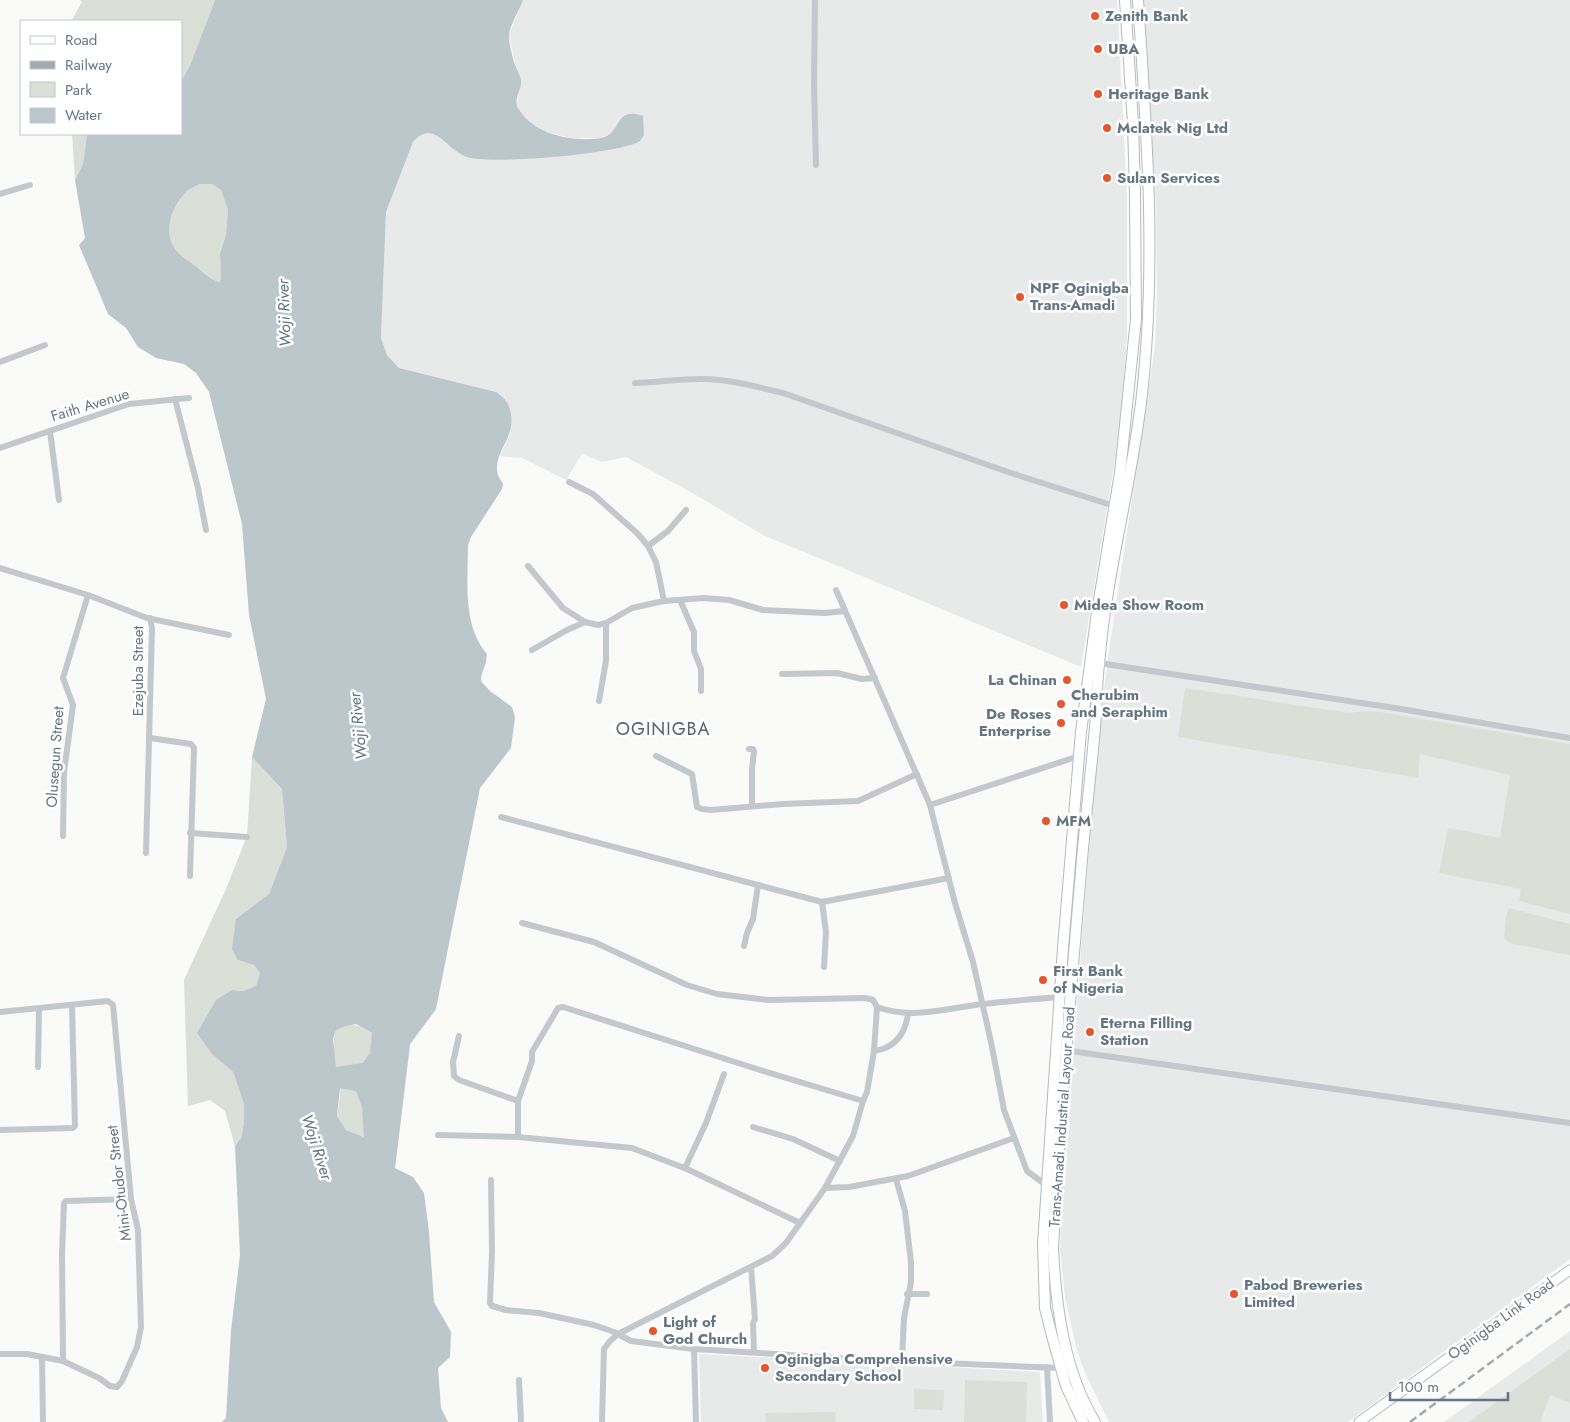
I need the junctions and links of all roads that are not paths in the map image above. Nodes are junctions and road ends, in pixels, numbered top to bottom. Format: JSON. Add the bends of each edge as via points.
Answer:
{"nodes":[{"id":1,"x":815,"y":0,"type":"edge"},
{"id":2,"x":1125,"y":0,"type":"edge"},
{"id":3,"x":1138,"y":0,"type":"edge"},
{"id":4,"x":816,"y":165,"type":"dead end"},
{"id":5,"x":30,"y":185,"type":"dead end"},
{"id":6,"x":0,"y":194,"type":"edge"},
{"id":7,"x":1136,"y":286,"type":"junction"},
{"id":8,"x":1149,"y":287,"type":"junction"},
{"id":9,"x":44,"y":345,"type":"dead end"},
{"id":10,"x":0,"y":362,"type":"edge"},
{"id":11,"x":635,"y":383,"type":"dead end"},
{"id":12,"x":189,"y":398,"type":"dead end"},
{"id":13,"x":174,"y":399,"type":"junction"},
{"id":14,"x":50,"y":431,"type":"junction"},
{"id":15,"x":0,"y":448,"type":"edge"},
{"id":16,"x":569,"y":482,"type":"dead end"},
{"id":17,"x":59,"y":500,"type":"dead end"},
{"id":18,"x":1114,"y":506,"type":"junction"},
{"id":19,"x":686,"y":510,"type":"dead end"},
{"id":20,"x":206,"y":530,"type":"dead end"},
{"id":21,"x":648,"y":546,"type":"junction"},
{"id":22,"x":528,"y":566,"type":"dead end"},
{"id":23,"x":0,"y":568,"type":"edge"},
{"id":24,"x":836,"y":590,"type":"dead end"},
{"id":25,"x":88,"y":595,"type":"junction"},
{"id":26,"x":680,"y":600,"type":"junction"},
{"id":27,"x":664,"y":602,"type":"junction"},
{"id":28,"x":845,"y":610,"type":"junction"},
{"id":29,"x":150,"y":618,"type":"junction"},
{"id":30,"x":585,"y":622,"type":"junction"},
{"id":31,"x":606,"y":624,"type":"junction"},
{"id":32,"x":229,"y":635,"type":"dead end"},
{"id":33,"x":532,"y":650,"type":"dead end"},
{"id":34,"x":1099,"y":663,"type":"junction"},
{"id":35,"x":782,"y":674,"type":"dead end"},
{"id":36,"x":875,"y":678,"type":"junction"},
{"id":37,"x":701,"y":691,"type":"dead end"},
{"id":38,"x":599,"y":701,"type":"dead end"},
{"id":39,"x":150,"y":738,"type":"junction"},
{"id":40,"x":1570,"y":738,"type":"edge"},
{"id":41,"x":749,"y":749,"type":"dead end"},
{"id":42,"x":656,"y":756,"type":"dead end"},
{"id":43,"x":1079,"y":756,"type":"junction"},
{"id":44,"x":916,"y":774,"type":"junction"},
{"id":45,"x":930,"y":805,"type":"junction"},
{"id":46,"x":752,"y":806,"type":"junction"},
{"id":47,"x":501,"y":816,"type":"dead end"},
{"id":48,"x":190,"y":832,"type":"junction"},
{"id":49,"x":63,"y":836,"type":"dead end"},
{"id":50,"x":247,"y":837,"type":"dead end"},
{"id":51,"x":146,"y":853,"type":"dead end"},
{"id":52,"x":190,"y":876,"type":"dead end"},
{"id":53,"x":949,"y":878,"type":"junction"},
{"id":54,"x":758,"y":885,"type":"junction"},
{"id":55,"x":822,"y":902,"type":"junction"},
{"id":56,"x":522,"y":923,"type":"dead end"},
{"id":57,"x":744,"y":946,"type":"dead end"},
{"id":58,"x":824,"y":967,"type":"dead end"},
{"id":59,"x":1060,"y":997,"type":"junction"},
{"id":60,"x":983,"y":1004,"type":"junction"},
{"id":61,"x":72,"y":1006,"type":"junction"},
{"id":62,"x":877,"y":1007,"type":"junction"},
{"id":63,"x":39,"y":1009,"type":"junction"},
{"id":64,"x":0,"y":1012,"type":"edge"},
{"id":65,"x":908,"y":1014,"type":"junction"},
{"id":66,"x":459,"y":1036,"type":"dead end"},
{"id":67,"x":1056,"y":1050,"type":"junction"},
{"id":68,"x":874,"y":1051,"type":"junction"},
{"id":69,"x":1067,"y":1051,"type":"junction"},
{"id":70,"x":38,"y":1067,"type":"dead end"},
{"id":71,"x":724,"y":1074,"type":"dead end"},
{"id":72,"x":863,"y":1100,"type":"junction"},
{"id":73,"x":518,"y":1101,"type":"junction"},
{"id":74,"x":1570,"y":1124,"type":"edge"},
{"id":75,"x":753,"y":1127,"type":"dead end"},
{"id":76,"x":0,"y":1130,"type":"edge"},
{"id":77,"x":438,"y":1135,"type":"dead end"},
{"id":78,"x":518,"y":1137,"type":"junction"},
{"id":79,"x":1014,"y":1138,"type":"junction"},
{"id":80,"x":840,"y":1161,"type":"junction"},
{"id":81,"x":684,"y":1168,"type":"junction"},
{"id":82,"x":896,"y":1178,"type":"junction"},
{"id":83,"x":491,"y":1180,"type":"dead end"},
{"id":84,"x":1046,"y":1185,"type":"junction"},
{"id":85,"x":825,"y":1188,"type":"junction"},
{"id":86,"x":131,"y":1199,"type":"junction"},
{"id":87,"x":800,"y":1223,"type":"junction"},
{"id":88,"x":751,"y":1267,"type":"junction"},
{"id":89,"x":1570,"y":1270,"type":"edge"},
{"id":90,"x":908,"y":1294,"type":"junction"},
{"id":91,"x":928,"y":1294,"type":"dead end"},
{"id":92,"x":618,"y":1334,"type":"junction"},
{"id":93,"x":694,"y":1350,"type":"junction"},
{"id":94,"x":754,"y":1352,"type":"junction"},
{"id":95,"x":0,"y":1354,"type":"edge"},
{"id":96,"x":42,"y":1358,"type":"junction"},
{"id":97,"x":64,"y":1360,"type":"junction"},
{"id":98,"x":902,"y":1360,"type":"junction"},
{"id":99,"x":1047,"y":1367,"type":"junction"},
{"id":100,"x":1060,"y":1368,"type":"junction"},
{"id":101,"x":519,"y":1380,"type":"dead end"},
{"id":102,"x":43,"y":1422,"type":"edge"},
{"id":103,"x":521,"y":1422,"type":"edge"},
{"id":104,"x":602,"y":1422,"type":"edge"},
{"id":105,"x":696,"y":1422,"type":"edge"},
{"id":106,"x":1050,"y":1422,"type":"edge"},
{"id":107,"x":1083,"y":1422,"type":"edge"},
{"id":108,"x":1095,"y":1422,"type":"edge"},
{"id":109,"x":1359,"y":1422,"type":"edge"}],
"edges":[{"from":1,"to":4,"type":"street"},
{"from":2,"to":7,"type":"main road","name":"Trans-Amadi Industrial Layour Road","via":[[1133,132]]},
{"from":3,"to":8,"type":"main road","name":"Trans-Amadi Industrial Layour Road","via":[[1145,109]]},
{"from":5,"to":6,"type":"street"},
{"from":7,"to":8,"type":"main road"},
{"from":7,"to":18,"type":"main road","name":"Trans-Amadi Industrial Layour Road","via":[[1126,425]]},
{"from":8,"to":34,"type":"main road","name":"Trans-Amadi Industrial Layour Road","via":[[1141,401]]},
{"from":9,"to":10,"type":"street"},
{"from":11,"to":18,"type":"street","via":[[702,379],[763,388]]},
{"from":12,"to":13,"type":"street","name":"Faith Avenue"},
{"from":13,"to":14,"type":"street","name":"Faith Avenue","via":[[129,404]]},
{"from":13,"to":20,"type":"street"},
{"from":14,"to":15,"type":"street","name":"Faith Avenue"},
{"from":14,"to":17,"type":"street"},
{"from":16,"to":21,"type":"street","via":[[593,494]]},
{"from":18,"to":43,"type":"main road","name":"Trans-Amadi Industrial Layour Road","via":[[1090,655]]},
{"from":19,"to":21,"type":"street","via":[[668,531]]},
{"from":21,"to":27,"type":"street","via":[[656,562]]},
{"from":22,"to":30,"type":"street","via":[[563,608]]},
{"from":23,"to":25,"type":"street","name":"Ezejuba Street"},
{"from":24,"to":28,"type":"street"},
{"from":25,"to":29,"type":"street","name":"Ezejuba Street"},
{"from":25,"to":49,"type":"street","name":"Olusegun Street","via":[[63,678],[73,704],[64,772]]},
{"from":26,"to":27,"type":"street"},
{"from":26,"to":28,"type":"street","via":[[720,598],[763,610],[795,612]]},
{"from":26,"to":37,"type":"street","via":[[694,632],[694,651],[701,669]]},
{"from":27,"to":31,"type":"street","via":[[632,608]]},
{"from":28,"to":36,"type":"street"},
{"from":29,"to":32,"type":"street"},
{"from":29,"to":39,"type":"street","name":"Ezejuba Street"},
{"from":30,"to":31,"type":"street"},
{"from":30,"to":33,"type":"street"},
{"from":31,"to":38,"type":"street","via":[[606,662]]},
{"from":34,"to":40,"type":"street"},
{"from":34,"to":69,"type":"main road","name":"Trans-Amadi Industrial Layour Road"},
{"from":35,"to":36,"type":"street","via":[[837,673],[862,679]]},
{"from":36,"to":44,"type":"street"},
{"from":39,"to":48,"type":"street","via":[[194,746]]},
{"from":39,"to":51,"type":"street","name":"Ezejuba Street"},
{"from":41,"to":46,"type":"street","via":[[754,751]]},
{"from":42,"to":46,"type":"street","via":[[692,774],[697,807]]},
{"from":43,"to":45,"type":"street"},
{"from":43,"to":59,"type":"main road","name":"Trans-Amadi Industrial Layour Road"},
{"from":44,"to":45,"type":"street"},
{"from":44,"to":46,"type":"street","via":[[858,801]]},
{"from":45,"to":53,"type":"street"},
{"from":47,"to":54,"type":"street"},
{"from":48,"to":50,"type":"street"},
{"from":48,"to":52,"type":"street"},
{"from":53,"to":55,"type":"street"},
{"from":53,"to":60,"type":"street"},
{"from":54,"to":55,"type":"street"},
{"from":54,"to":57,"type":"street","via":[[753,919],[746,932]]},
{"from":55,"to":58,"type":"street","via":[[826,932]]},
{"from":56,"to":62,"type":"street","via":[[594,942],[717,994],[768,1000],[865,998],[873,1000]]},
{"from":59,"to":60,"type":"street"},
{"from":59,"to":67,"type":"main road","name":"Trans-Amadi Industrial Layour Road"},
{"from":60,"to":65,"type":"street"},
{"from":60,"to":79,"type":"street","via":[[999,1090]]},
{"from":61,"to":63,"type":"street","name":"Mini-Otudor Street"},
{"from":61,"to":76,"type":"street","via":[[75,1126]]},
{"from":61,"to":86,"type":"street","name":"Mini-Otudor Street","via":[[108,1001],[114,1005]]},
{"from":62,"to":65,"type":"street"},
{"from":62,"to":68,"type":"street"},
{"from":63,"to":64,"type":"street","name":"Mini-Otudor Street"},
{"from":63,"to":70,"type":"street"},
{"from":65,"to":68,"type":"street","via":[[897,1040],[889,1048]]},
{"from":66,"to":73,"type":"street","via":[[454,1076]]},
{"from":67,"to":69,"type":"street"},
{"from":67,"to":84,"type":"main road","name":"Trans-Amadi Industrial Layour Road"},
{"from":68,"to":72,"type":"street"},
{"from":69,"to":74,"type":"street"},
{"from":69,"to":108,"type":"main road","name":"Trans-Amadi Industrial Layour Road","via":[[1055,1199],[1054,1277],[1067,1353]]},
{"from":71,"to":81,"type":"street","via":[[709,1116]]},
{"from":72,"to":73,"type":"street","via":[[563,1007],[558,1008],[532,1052]]},
{"from":72,"to":80,"type":"street","via":[[853,1136]]},
{"from":73,"to":78,"type":"street"},
{"from":75,"to":80,"type":"street","via":[[793,1139]]},
{"from":77,"to":78,"type":"street"},
{"from":78,"to":81,"type":"street","via":[[628,1148]]},
{"from":79,"to":82,"type":"street"},
{"from":79,"to":84,"type":"street","via":[[1027,1171]]},
{"from":80,"to":85,"type":"street"},
{"from":81,"to":87,"type":"street"},
{"from":82,"to":85,"type":"street"},
{"from":82,"to":90,"type":"street","via":[[905,1211],[911,1262]]},
{"from":83,"to":92,"type":"street","via":[[492,1306],[565,1318]]},
{"from":84,"to":100,"type":"main road","name":"Trans-Amadi Industrial Layour Road","via":[[1045,1300]]},
{"from":85,"to":87,"type":"street"},
{"from":86,"to":97,"type":"street","via":[[66,1201],[64,1204]]},
{"from":86,"to":97,"type":"street","name":"Mini-Otudor Street","via":[[138,1230],[141,1327],[137,1347],[117,1386],[110,1386]]},
{"from":87,"to":88,"type":"street","via":[[779,1251]]},
{"from":88,"to":92,"type":"street"},
{"from":88,"to":94,"type":"street"},
{"from":89,"to":109,"type":"street","name":"Oginigba Link Road"},
{"from":90,"to":91,"type":"street"},
{"from":90,"to":98,"type":"street"},
{"from":92,"to":93,"type":"street","via":[[631,1341]]},
{"from":92,"to":104,"type":"street","via":[[604,1349]]},
{"from":93,"to":94,"type":"street"},
{"from":93,"to":105,"type":"street"},
{"from":94,"to":98,"type":"street"},
{"from":95,"to":96,"type":"street","name":"Mini-Otudor Street","via":[[27,1354]]},
{"from":96,"to":97,"type":"street","name":"Mini-Otudor Street"},
{"from":96,"to":102,"type":"street"},
{"from":98,"to":99,"type":"street"},
{"from":99,"to":100,"type":"street"},
{"from":99,"to":106,"type":"street"},
{"from":100,"to":107,"type":"main road","name":"Trans-Amadi Industrial Layour Road"},
{"from":101,"to":103,"type":"street"}]}
